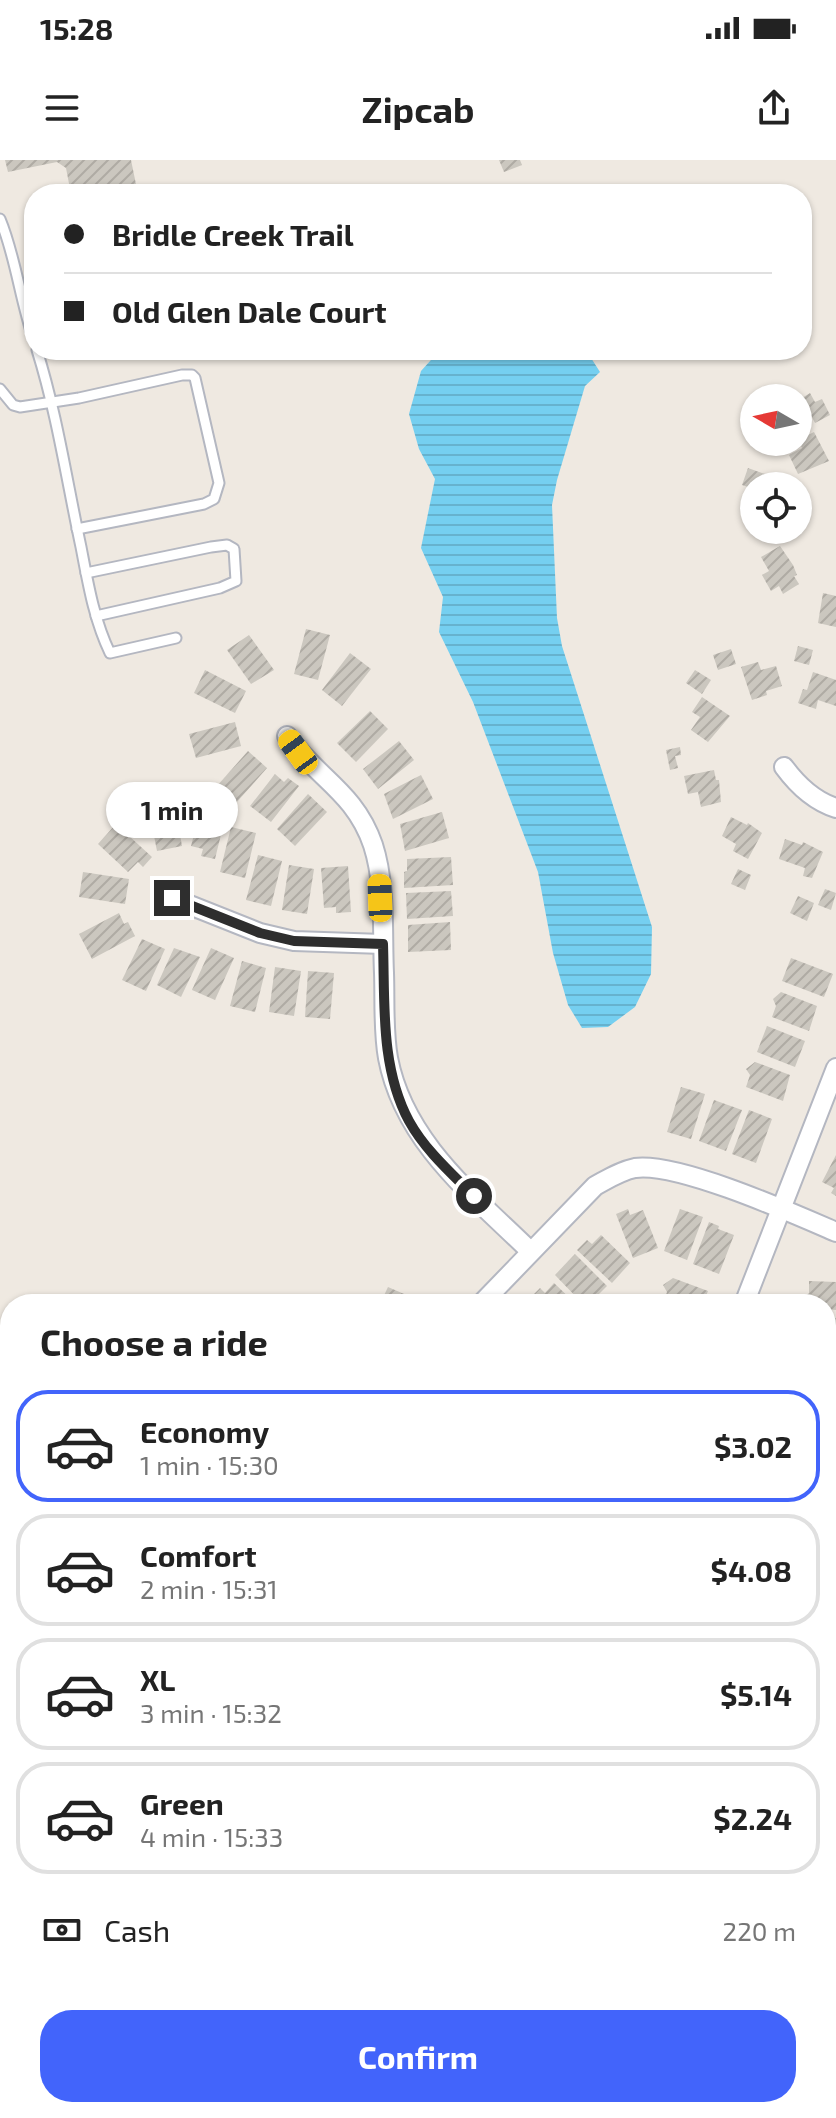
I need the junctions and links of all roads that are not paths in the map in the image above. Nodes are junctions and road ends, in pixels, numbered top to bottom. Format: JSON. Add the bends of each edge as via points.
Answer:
{"nodes":[{"id":1,"x":0,"y":219,"type":"edge"},
{"id":2,"x":24,"y":311,"type":"edge"},
{"id":3,"x":40,"y":360,"type":"edge"},
{"id":4,"x":0,"y":389,"type":"edge"},
{"id":5,"x":52,"y":402,"type":"junction"},
{"id":6,"x":77,"y":529,"type":"junction"},
{"id":7,"x":86,"y":573,"type":"junction"},
{"id":8,"x":96,"y":616,"type":"junction"},
{"id":9,"x":176,"y":638,"type":"dead end"},
{"id":10,"x":287,"y":736,"type":"dead end"},
{"id":11,"x":784,"y":767,"type":"dead end"},
{"id":12,"x":836,"y":808,"type":"edge"},
{"id":13,"x":172,"y":898,"type":"dead end"},
{"id":14,"x":383,"y":944,"type":"junction"},
{"id":15,"x":836,"y":1068,"type":"edge"},
{"id":16,"x":781,"y":1208,"type":"junction"},
{"id":17,"x":836,"y":1232,"type":"edge"},
{"id":18,"x":530,"y":1251,"type":"junction"},
{"id":19,"x":490,"y":1294,"type":"edge"},
{"id":20,"x":748,"y":1294,"type":"edge"}],
"edges":[{"from":1,"to":2,"type":"lane"},
{"from":3,"to":5,"type":"lane"},
{"from":4,"to":5,"type":"lane","via":[[20,407]]},
{"from":5,"to":6,"type":"lane"},
{"from":5,"to":6,"type":"lane","via":[[192,375],[219,483],[214,499],[204,504]]},
{"from":6,"to":7,"type":"lane"},
{"from":7,"to":8,"type":"lane"},
{"from":7,"to":8,"type":"lane","via":[[211,547],[234,549],[236,581]]},
{"from":8,"to":9,"type":"lane","via":[[110,653]]},
{"from":10,"to":14,"type":"street","via":[[359,814],[379,875]]},
{"from":11,"to":12,"type":"street","via":[[812,797]]},
{"from":13,"to":14,"type":"street","via":[[294,941]]},
{"from":14,"to":18,"type":"street","via":[[387,1057],[409,1120],[437,1159]]},
{"from":15,"to":16,"type":"street"},
{"from":16,"to":17,"type":"street"},
{"from":16,"to":18,"type":"street","via":[[673,1171],[637,1168],[595,1186]]},
{"from":16,"to":20,"type":"street"},
{"from":18,"to":19,"type":"street"}]}
